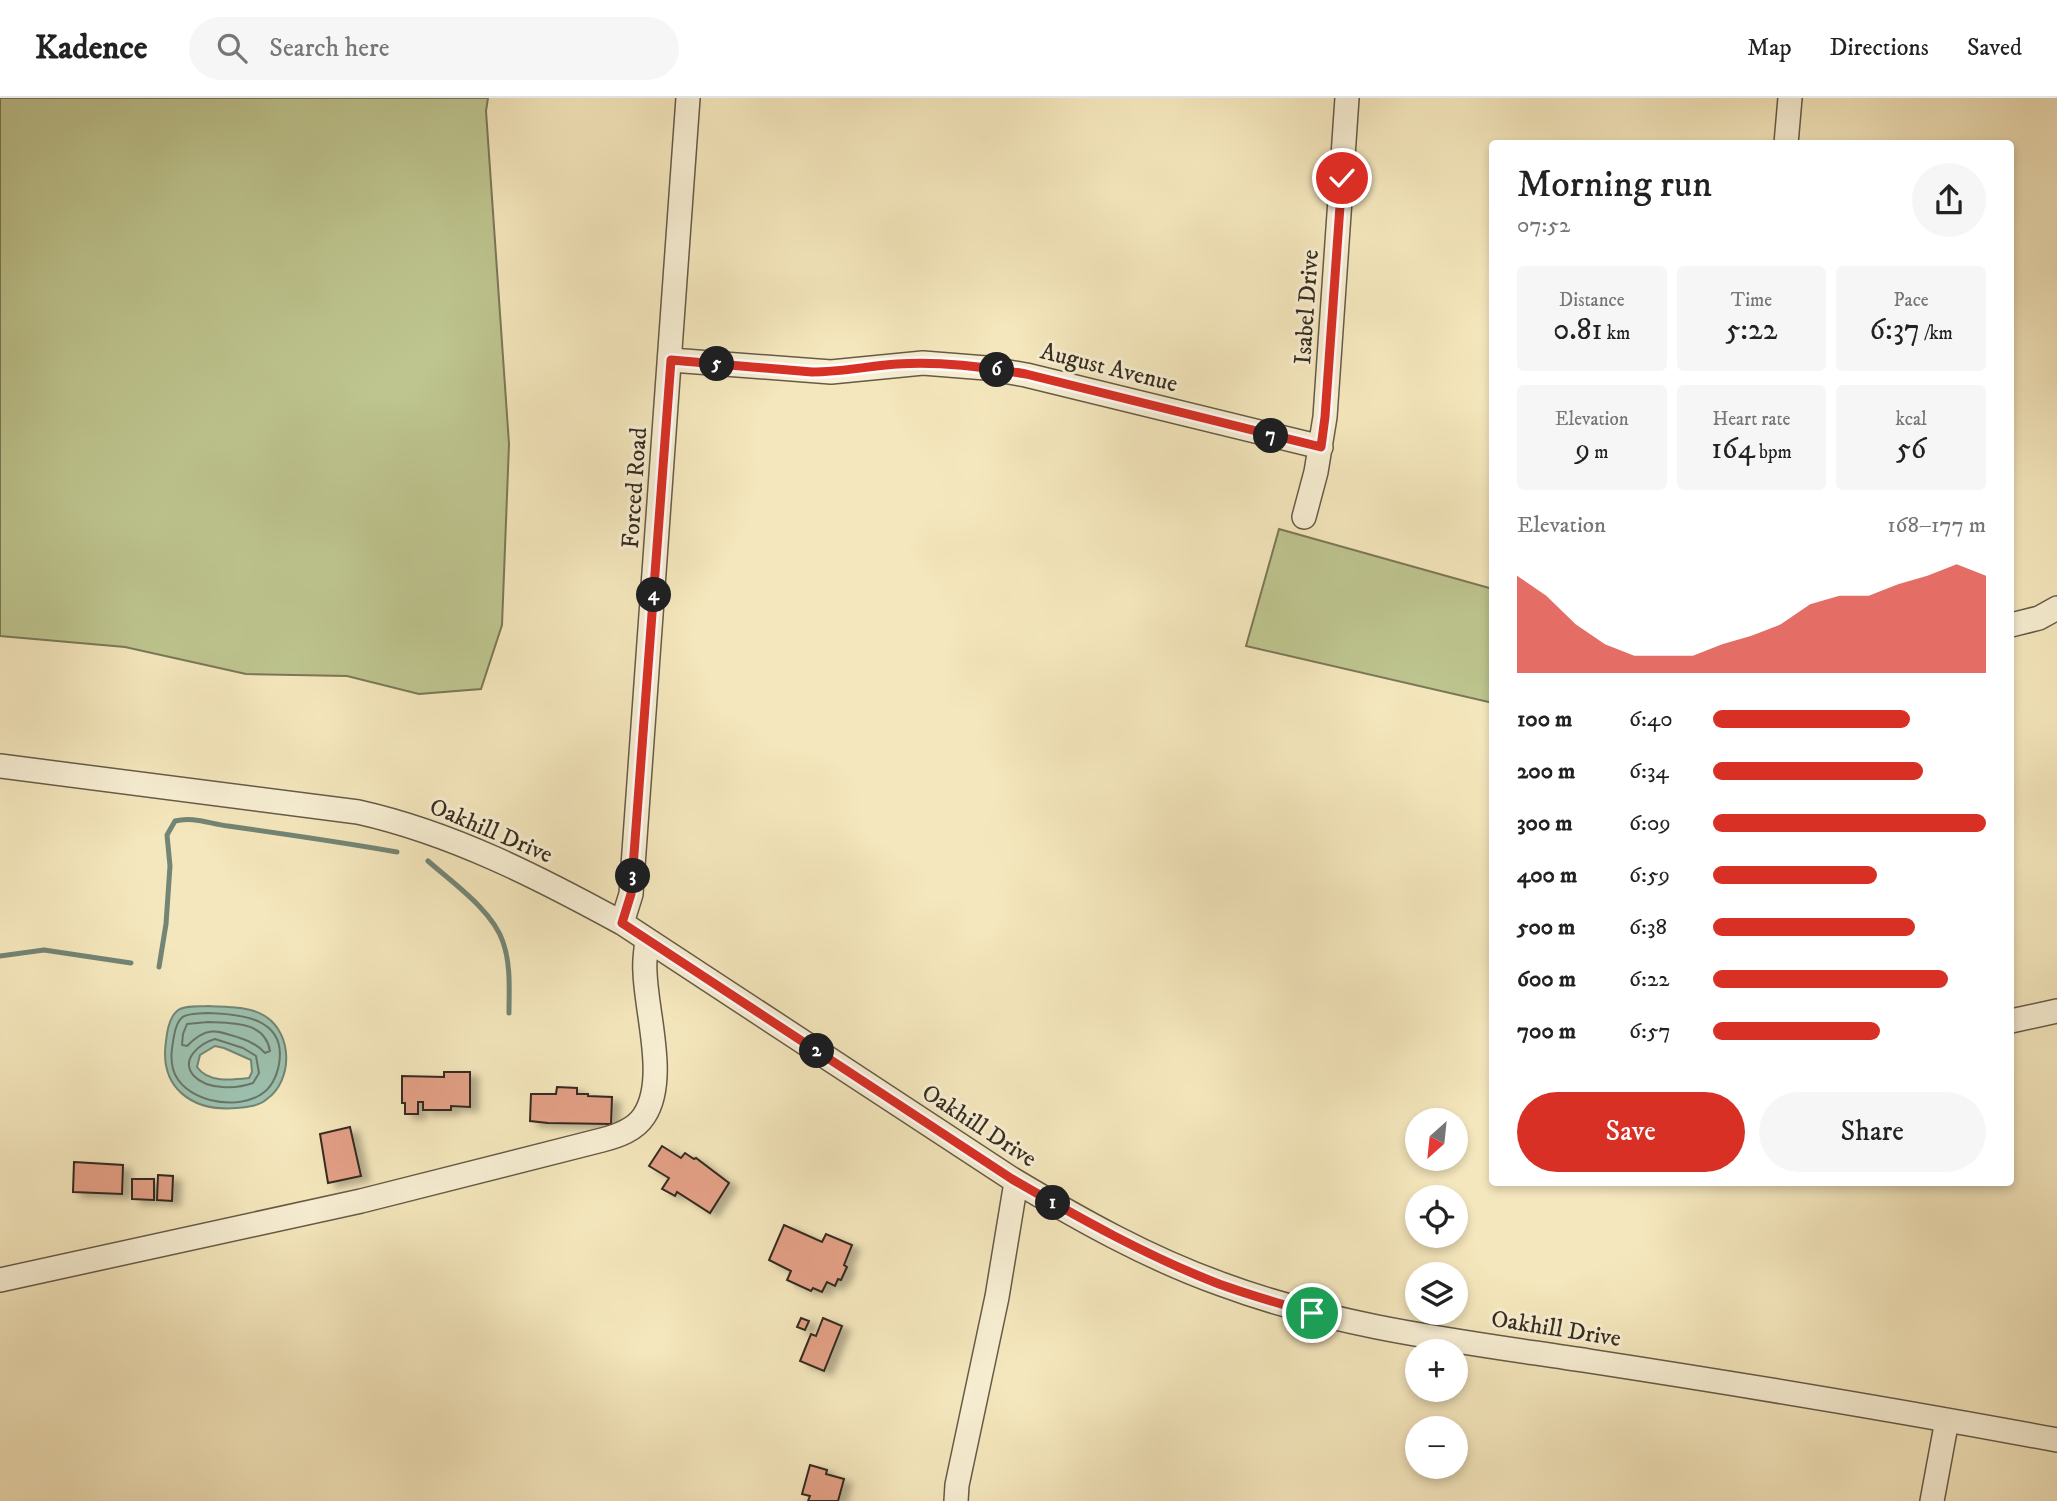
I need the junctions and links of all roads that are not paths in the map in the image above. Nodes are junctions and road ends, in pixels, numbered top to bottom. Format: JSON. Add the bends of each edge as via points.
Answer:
{"nodes":[{"id":1,"x":688,"y":98,"type":"edge"},
{"id":2,"x":1347,"y":98,"type":"edge"},
{"id":3,"x":1790,"y":98,"type":"edge"},
{"id":4,"x":1786,"y":140,"type":"edge"},
{"id":5,"x":671,"y":360,"type":"junction"},
{"id":6,"x":1321,"y":447,"type":"junction"},
{"id":7,"x":1304,"y":517,"type":"dead end"},
{"id":8,"x":2057,"y":608,"type":"edge"},
{"id":9,"x":2014,"y":624,"type":"edge"},
{"id":10,"x":0,"y":766,"type":"edge"},
{"id":11,"x":622,"y":923,"type":"junction"},
{"id":12,"x":647,"y":940,"type":"junction"},
{"id":13,"x":2057,"y":1011,"type":"edge"},
{"id":14,"x":2014,"y":1020,"type":"edge"},
{"id":15,"x":1016,"y":1182,"type":"junction"},
{"id":16,"x":0,"y":1280,"type":"edge"},
{"id":17,"x":1947,"y":1420,"type":"junction"},
{"id":18,"x":2057,"y":1440,"type":"edge"},
{"id":19,"x":956,"y":1501,"type":"edge"},
{"id":20,"x":1932,"y":1501,"type":"edge"}],
"edges":[{"from":1,"to":5,"type":"street","name":"Forced Road"},
{"from":2,"to":6,"type":"street","name":"Isabel Drive"},
{"from":3,"to":4,"type":"street"},
{"from":5,"to":6,"type":"street","name":"August Avenue","via":[[812,372],[923,363],[986,368]]},
{"from":5,"to":11,"type":"street","name":"Forced Road","via":[[631,894]]},
{"from":6,"to":7,"type":"street","name":"Isabel Drive"},
{"from":8,"to":9,"type":"street"},
{"from":10,"to":11,"type":"street","name":"Oakhill Drive","via":[[385,818],[508,864]]},
{"from":11,"to":12,"type":"street","name":"Oakhill Drive"},
{"from":12,"to":15,"type":"street","name":"Oakhill Drive"},
{"from":12,"to":16,"type":"street","via":[[645,972],[655,1077],[645,1115],[627,1130],[603,1140],[360,1200]]},
{"from":13,"to":14,"type":"street"},
{"from":15,"to":17,"type":"street","name":"Oakhill Drive","via":[[1182,1268],[1312,1313],[1377,1328]]},
{"from":15,"to":19,"type":"street","via":[[998,1297]]},
{"from":17,"to":18,"type":"street","name":"Oakhill Drive"},
{"from":17,"to":20,"type":"street"}]}
